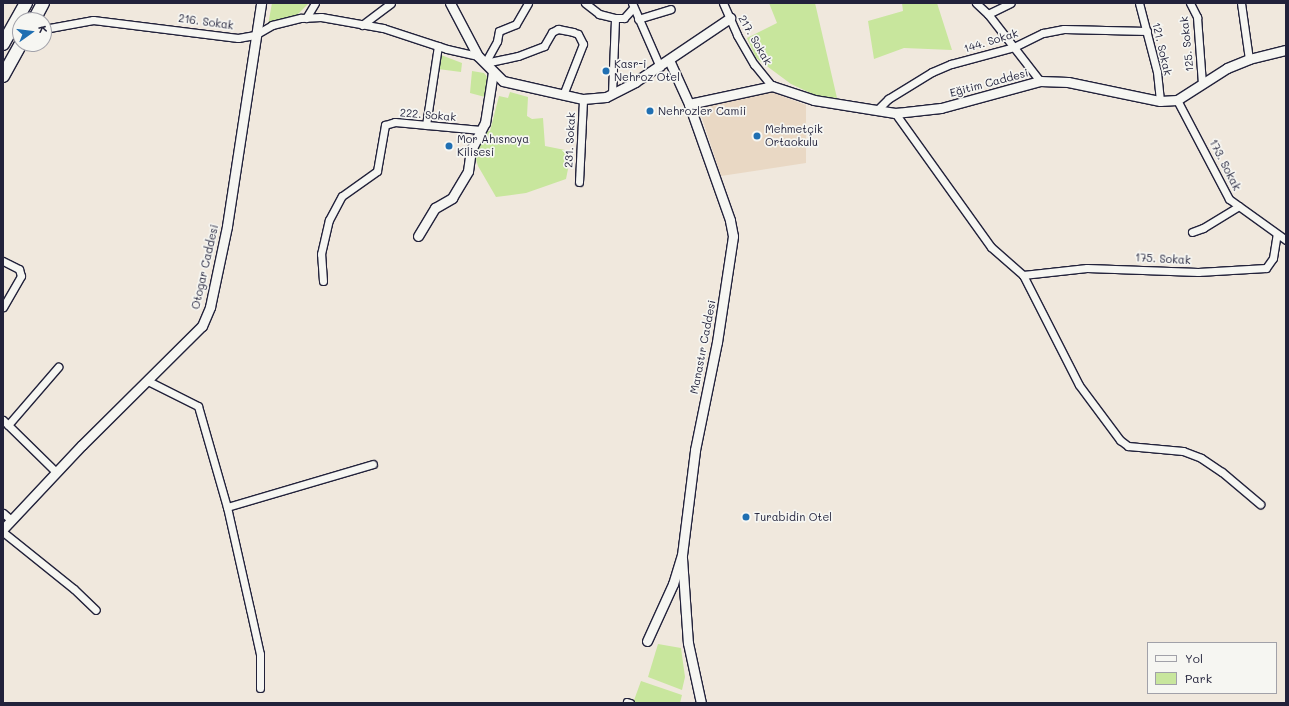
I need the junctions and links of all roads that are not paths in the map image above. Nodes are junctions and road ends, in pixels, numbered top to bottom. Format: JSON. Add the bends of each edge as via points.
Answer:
{"nodes":[{"id":1,"x":26,"y":3,"type":"edge"},
{"id":2,"x":43,"y":3,"type":"edge"},
{"id":3,"x":261,"y":3,"type":"edge"},
{"id":4,"x":315,"y":3,"type":"edge"},
{"id":5,"x":390,"y":3,"type":"edge"},
{"id":6,"x":450,"y":3,"type":"edge"},
{"id":7,"x":528,"y":3,"type":"edge"},
{"id":8,"x":585,"y":3,"type":"edge"},
{"id":9,"x":723,"y":3,"type":"edge"},
{"id":10,"x":976,"y":3,"type":"edge"},
{"id":11,"x":1011,"y":3,"type":"edge"},
{"id":12,"x":1139,"y":3,"type":"edge"},
{"id":13,"x":1190,"y":3,"type":"edge"},
{"id":14,"x":1241,"y":3,"type":"edge"},
{"id":15,"x":633,"y":6,"type":"edge"},
{"id":16,"x":670,"y":9,"type":"dead end"},
{"id":17,"x":38,"y":12,"type":"edge"},
{"id":18,"x":988,"y":14,"type":"junction"},
{"id":19,"x":306,"y":18,"type":"junction"},
{"id":20,"x":615,"y":18,"type":"junction"},
{"id":21,"x":730,"y":18,"type":"junction"},
{"id":22,"x":638,"y":19,"type":"junction"},
{"id":23,"x":362,"y":25,"type":"junction"},
{"id":24,"x":52,"y":28,"type":"edge"},
{"id":25,"x":1147,"y":31,"type":"junction"},
{"id":26,"x":255,"y":35,"type":"junction"},
{"id":27,"x":5,"y":37,"type":"edge"},
{"id":28,"x":438,"y":46,"type":"junction"},
{"id":29,"x":1014,"y":47,"type":"junction"},
{"id":30,"x":1286,"y":50,"type":"edge"},
{"id":31,"x":16,"y":52,"type":"edge"},
{"id":32,"x":478,"y":56,"type":"junction"},
{"id":33,"x":1249,"y":59,"type":"junction"},
{"id":34,"x":669,"y":60,"type":"junction"},
{"id":35,"x":485,"y":63,"type":"junction"},
{"id":36,"x":660,"y":68,"type":"junction"},
{"id":37,"x":493,"y":72,"type":"junction"},
{"id":38,"x":3,"y":76,"type":"edge"},
{"id":39,"x":1040,"y":81,"type":"junction"},
{"id":40,"x":1202,"y":83,"type":"junction"},
{"id":41,"x":772,"y":86,"type":"junction"},
{"id":42,"x":612,"y":94,"type":"junction"},
{"id":43,"x":563,"y":95,"type":"junction"},
{"id":44,"x":583,"y":99,"type":"junction"},
{"id":45,"x":1177,"y":100,"type":"junction"},
{"id":46,"x":1160,"y":101,"type":"junction"},
{"id":47,"x":689,"y":104,"type":"junction"},
{"id":48,"x":877,"y":110,"type":"junction"},
{"id":49,"x":895,"y":113,"type":"junction"},
{"id":50,"x":426,"y":125,"type":"junction"},
{"id":51,"x":481,"y":130,"type":"junction"},
{"id":52,"x":579,"y":182,"type":"dead end"},
{"id":53,"x":1238,"y":206,"type":"junction"},
{"id":54,"x":1192,"y":232,"type":"dead end"},
{"id":55,"x":1277,"y":234,"type":"junction"},
{"id":56,"x":418,"y":236,"type":"dead end"},
{"id":57,"x":1286,"y":240,"type":"edge"},
{"id":58,"x":3,"y":261,"type":"edge"},
{"id":59,"x":1023,"y":275,"type":"junction"},
{"id":60,"x":323,"y":281,"type":"dead end"},
{"id":61,"x":3,"y":307,"type":"edge"},
{"id":62,"x":58,"y":367,"type":"dead end"},
{"id":63,"x":148,"y":381,"type":"junction"},
{"id":64,"x":5,"y":423,"type":"edge"},
{"id":65,"x":373,"y":464,"type":"dead end"},
{"id":66,"x":56,"y":472,"type":"junction"},
{"id":67,"x":1260,"y":504,"type":"dead end"},
{"id":68,"x":227,"y":507,"type":"junction"},
{"id":69,"x":3,"y":513,"type":"edge"},
{"id":70,"x":12,"y":520,"type":"junction"},
{"id":71,"x":3,"y":530,"type":"edge"},
{"id":72,"x":682,"y":555,"type":"junction"},
{"id":73,"x":96,"y":610,"type":"dead end"},
{"id":74,"x":647,"y":641,"type":"dead end"},
{"id":75,"x":260,"y":688,"type":"dead end"},
{"id":76,"x":702,"y":703,"type":"edge"}],
"edges":[{"from":1,"to":27,"type":"main road"},
{"from":2,"to":17,"type":"main road"},
{"from":3,"to":26,"type":"street","name":"Otogar Caddesi"},
{"from":4,"to":19,"type":"street"},
{"from":5,"to":23,"type":"street"},
{"from":6,"to":32,"type":"street"},
{"from":7,"to":35,"type":"street","via":[[516,24],[499,31],[497,41]]},
{"from":8,"to":20,"type":"street","via":[[599,14]]},
{"from":9,"to":21,"type":"street","name":"217. Sokak"},
{"from":10,"to":18,"type":"street"},
{"from":11,"to":18,"type":"street"},
{"from":12,"to":25,"type":"street","name":"121. Sokak"},
{"from":13,"to":40,"type":"street","name":"125. Sokak","via":[[1197,17]]},
{"from":14,"to":33,"type":"street"},
{"from":15,"to":20,"type":"street","via":[[624,18]]},
{"from":15,"to":22,"type":"street"},
{"from":16,"to":22,"type":"street"},
{"from":18,"to":29,"type":"street"},
{"from":19,"to":23,"type":"street","name":"216. Sokak","via":[[321,17]]},
{"from":19,"to":26,"type":"street","name":"216. Sokak","via":[[272,25]]},
{"from":20,"to":42,"type":"street"},
{"from":21,"to":34,"type":"street"},
{"from":21,"to":41,"type":"street","name":"217. Sokak","via":[[754,64]]},
{"from":22,"to":36,"type":"street"},
{"from":23,"to":28,"type":"street","name":"216. Sokak","via":[[383,28]]},
{"from":24,"to":26,"type":"street","name":"216. Sokak","via":[[93,20],[238,38]]},
{"from":25,"to":29,"type":"street","name":"144. Sokak","via":[[1064,29],[1043,33]]},
{"from":25,"to":46,"type":"street","name":"121. Sokak"},
{"from":26,"to":63,"type":"street","name":"Otogar Caddesi","via":[[227,226],[210,307],[202,326]]},
{"from":28,"to":32,"type":"street","name":"216. Sokak"},
{"from":28,"to":50,"type":"street"},
{"from":29,"to":39,"type":"street"},
{"from":29,"to":48,"type":"street","name":"144. Sokak","via":[[951,64],[932,72],[888,99]]},
{"from":30,"to":33,"type":"street"},
{"from":31,"to":38,"type":"main road"},
{"from":32,"to":35,"type":"street"},
{"from":33,"to":40,"type":"street"},
{"from":34,"to":36,"type":"street"},
{"from":34,"to":47,"type":"street","name":"Manastır Caddesi"},
{"from":35,"to":37,"type":"street"},
{"from":35,"to":43,"type":"street","via":[[518,56],[544,46],[552,32],[558,29],[578,34],[583,44]]},
{"from":36,"to":42,"type":"street"},
{"from":37,"to":43,"type":"street","via":[[503,81]]},
{"from":37,"to":51,"type":"street","via":[[485,123]]},
{"from":39,"to":46,"type":"street","name":"Eğitim Caddesi","via":[[1068,82]]},
{"from":39,"to":49,"type":"street","name":"Eğitim Caddesi","via":[[941,108]]},
{"from":40,"to":45,"type":"street"},
{"from":41,"to":47,"type":"street"},
{"from":41,"to":48,"type":"street","name":"Eğitim Caddesi","via":[[814,100]]},
{"from":42,"to":44,"type":"street","via":[[597,99]]},
{"from":43,"to":44,"type":"street"},
{"from":44,"to":52,"type":"street","name":"231. Sokak"},
{"from":45,"to":46,"type":"street","name":"Eğitim Caddesi"},
{"from":45,"to":53,"type":"street","name":"173. Sokak","via":[[1229,199]]},
{"from":47,"to":72,"type":"street","name":"Manastır Caddesi","via":[[730,220],[733,236],[717,342],[695,450]]},
{"from":48,"to":49,"type":"street","name":"Eğitim Caddesi"},
{"from":49,"to":59,"type":"street","via":[[991,247]]},
{"from":50,"to":51,"type":"street","name":"222. Sokak"},
{"from":50,"to":60,"type":"street","name":"222. Sokak","via":[[394,122],[385,125],[377,171],[342,196],[329,220],[321,254]]},
{"from":51,"to":56,"type":"street","via":[[471,150],[468,171],[452,198],[432,211]]},
{"from":53,"to":54,"type":"street"},
{"from":53,"to":55,"type":"street","name":"173. Sokak"},
{"from":55,"to":57,"type":"street","name":"173. Sokak"},
{"from":55,"to":59,"type":"street","name":"175. Sokak","via":[[1273,258],[1266,268],[1198,272],[1087,268]]},
{"from":58,"to":61,"type":"street","via":[[19,269],[21,276]]},
{"from":59,"to":67,"type":"street","via":[[1079,384],[1120,440],[1128,446],[1183,451],[1201,458]]},
{"from":62,"to":64,"type":"street"},
{"from":63,"to":66,"type":"street","name":"Otogar Caddesi"},
{"from":63,"to":68,"type":"street","via":[[198,406]]},
{"from":64,"to":66,"type":"street"},
{"from":65,"to":68,"type":"street"},
{"from":66,"to":70,"type":"street","name":"Otogar Caddesi"},
{"from":68,"to":75,"type":"street","via":[[260,654]]},
{"from":69,"to":70,"type":"street"},
{"from":70,"to":71,"type":"street","name":"Otogar Caddesi"},
{"from":71,"to":73,"type":"street"},
{"from":72,"to":74,"type":"street","name":"Manastır Caddesi"},
{"from":72,"to":76,"type":"street","via":[[688,643]]}]}
